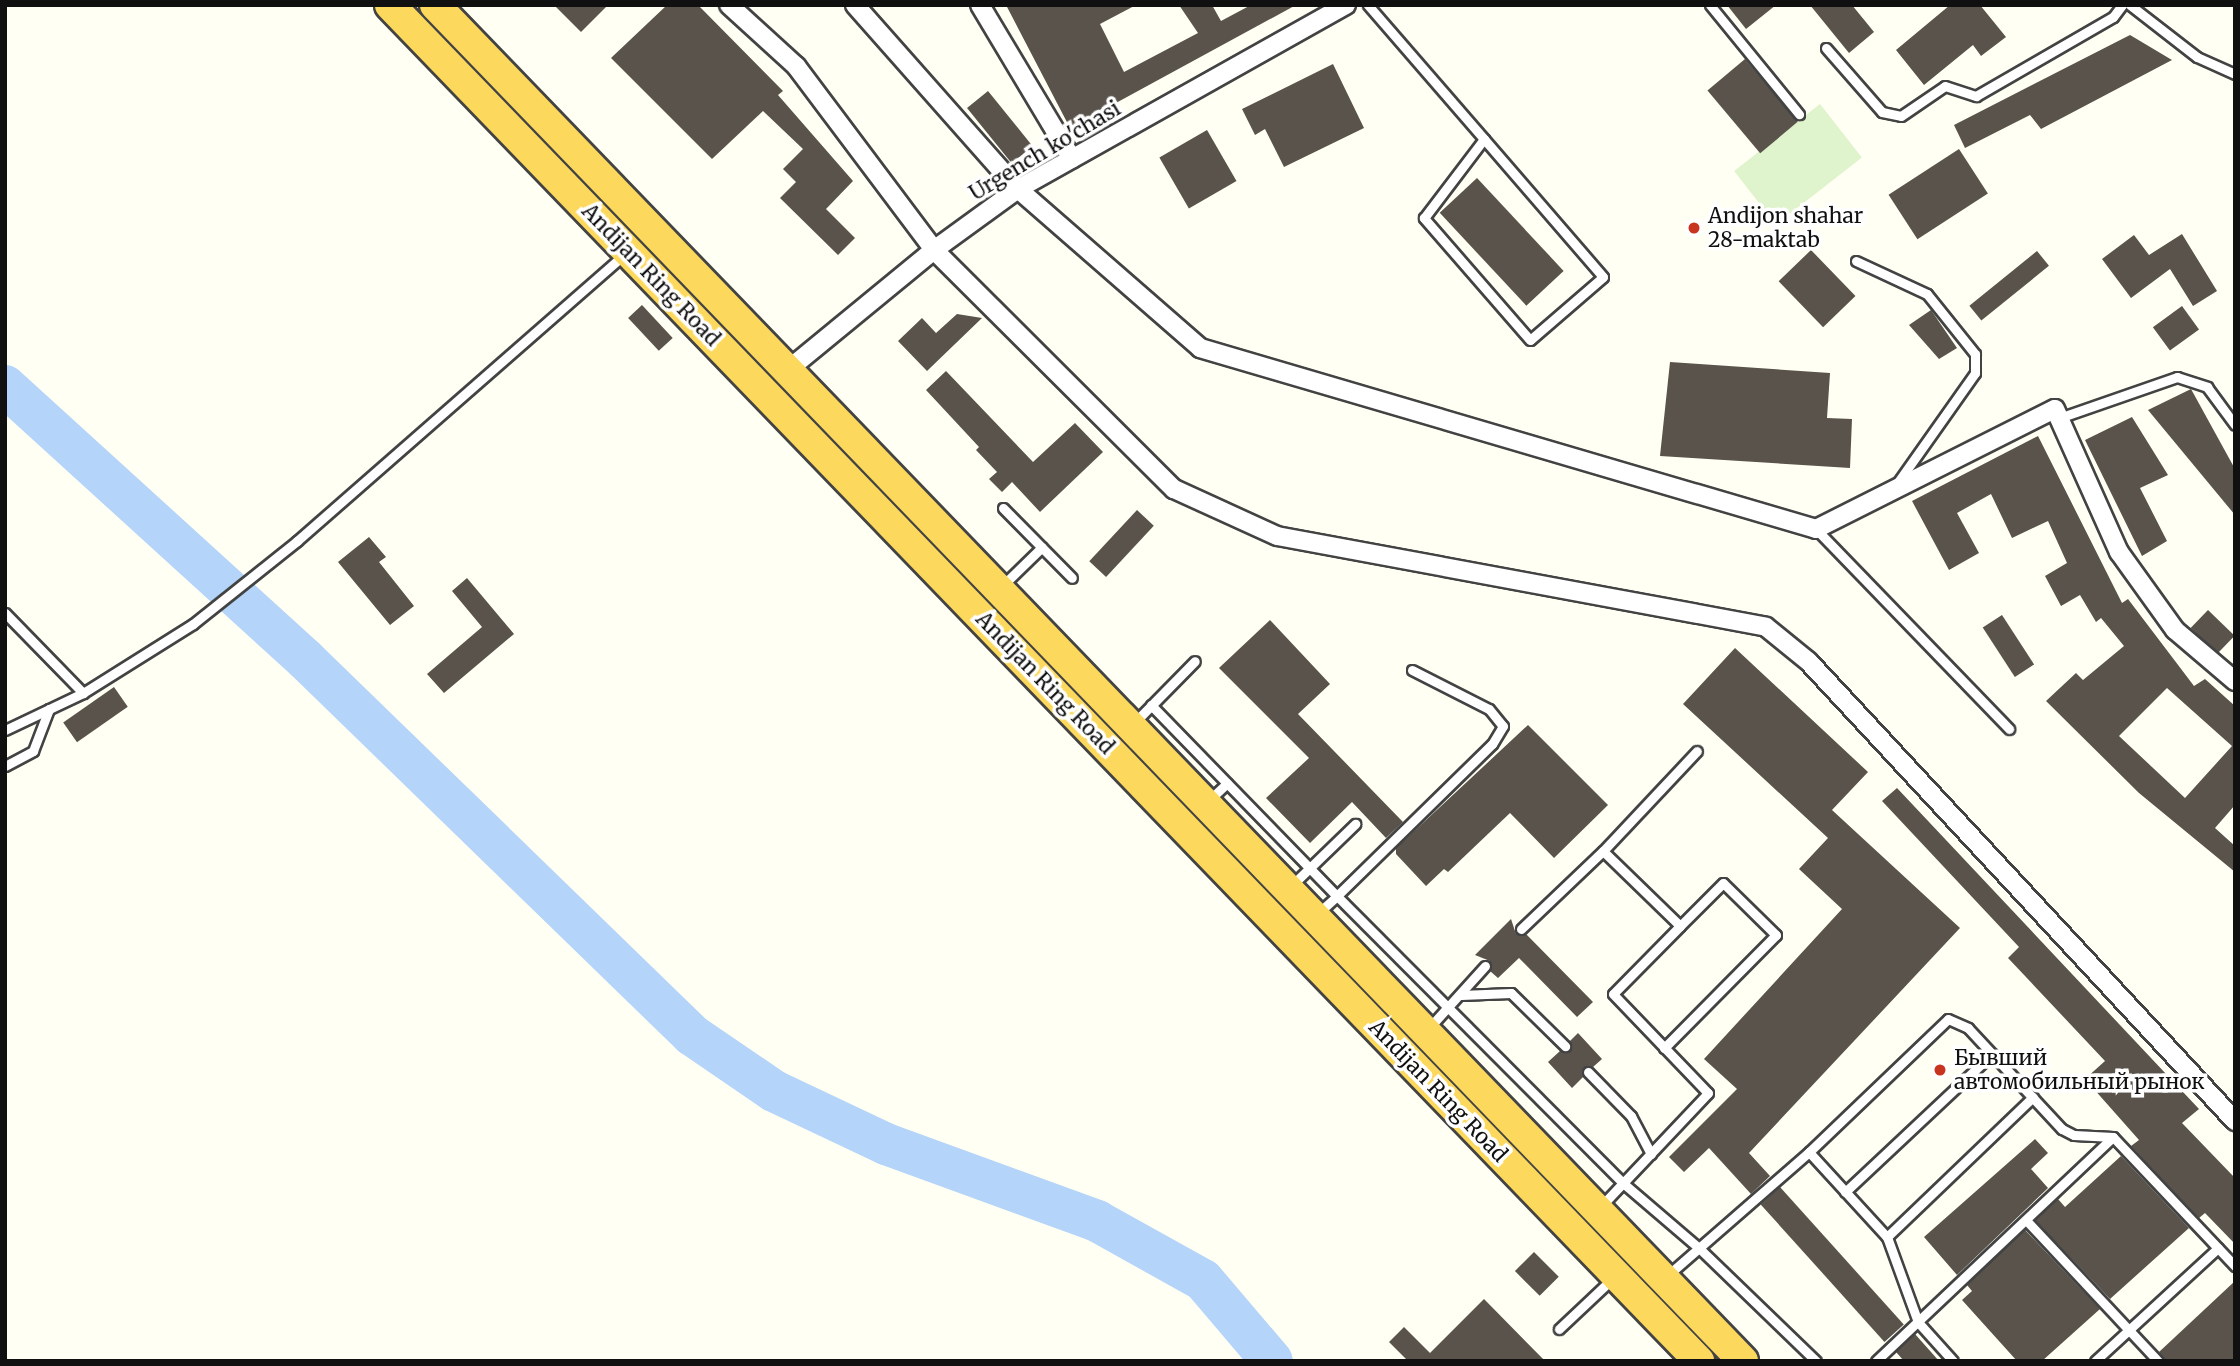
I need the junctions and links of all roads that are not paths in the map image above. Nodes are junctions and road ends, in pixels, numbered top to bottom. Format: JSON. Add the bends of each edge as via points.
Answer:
{"nodes":[{"id":1,"x":390,"y":5,"type":"edge"},
{"id":2,"x":435,"y":5,"type":"edge"},
{"id":3,"x":729,"y":5,"type":"edge"},
{"id":4,"x":855,"y":5,"type":"edge"},
{"id":5,"x":980,"y":5,"type":"edge"},
{"id":6,"x":1346,"y":5,"type":"edge"},
{"id":7,"x":1368,"y":5,"type":"edge"},
{"id":8,"x":1710,"y":5,"type":"edge"},
{"id":9,"x":2122,"y":5,"type":"edge"},
{"id":10,"x":2130,"y":5,"type":"edge"},
{"id":11,"x":1826,"y":48,"type":"dead end"},
{"id":12,"x":2235,"y":74,"type":"edge"},
{"id":13,"x":1799,"y":114,"type":"dead end"},
{"id":14,"x":1484,"y":139,"type":"junction"},
{"id":15,"x":1072,"y":159,"type":"junction"},
{"id":16,"x":1018,"y":189,"type":"junction"},
{"id":17,"x":934,"y":250,"type":"junction"},
{"id":18,"x":628,"y":251,"type":"junction"},
{"id":19,"x":1856,"y":261,"type":"dead end"},
{"id":20,"x":789,"y":369,"type":"junction"},
{"id":21,"x":2059,"y":418,"type":"junction"},
{"id":22,"x":2235,"y":425,"type":"edge"},
{"id":23,"x":1893,"y":489,"type":"junction"},
{"id":24,"x":1003,"y":508,"type":"dead end"},
{"id":25,"x":1816,"y":529,"type":"junction"},
{"id":26,"x":1042,"y":547,"type":"junction"},
{"id":27,"x":1072,"y":578,"type":"dead end"},
{"id":28,"x":1000,"y":588,"type":"junction"},
{"id":29,"x":5,"y":613,"type":"edge"},
{"id":30,"x":1195,"y":662,"type":"dead end"},
{"id":31,"x":1412,"y":670,"type":"dead end"},
{"id":32,"x":2235,"y":681,"type":"edge"},
{"id":33,"x":83,"y":693,"type":"junction"},
{"id":34,"x":50,"y":709,"type":"junction"},
{"id":35,"x":1142,"y":715,"type":"junction"},
{"id":36,"x":2009,"y":729,"type":"dead end"},
{"id":37,"x":5,"y":730,"type":"edge"},
{"id":38,"x":1697,"y":751,"type":"dead end"},
{"id":39,"x":5,"y":765,"type":"edge"},
{"id":40,"x":1355,"y":824,"type":"dead end"},
{"id":41,"x":1603,"y":851,"type":"junction"},
{"id":42,"x":1299,"y":878,"type":"junction"},
{"id":43,"x":1337,"y":895,"type":"junction"},
{"id":44,"x":1315,"y":916,"type":"junction"},
{"id":45,"x":1679,"y":926,"type":"junction"},
{"id":46,"x":1521,"y":929,"type":"dead end"},
{"id":47,"x":1485,"y":966,"type":"dead end"},
{"id":48,"x":1461,"y":995,"type":"junction"},
{"id":49,"x":1449,"y":1007,"type":"junction"},
{"id":50,"x":1426,"y":1031,"type":"junction"},
{"id":51,"x":1564,"y":1046,"type":"dead end"},
{"id":52,"x":1664,"y":1048,"type":"junction"},
{"id":53,"x":1992,"y":1054,"type":"junction"},
{"id":54,"x":1588,"y":1072,"type":"dead end"},
{"id":55,"x":2033,"y":1097,"type":"junction"},
{"id":56,"x":2235,"y":1121,"type":"edge"},
{"id":57,"x":2113,"y":1138,"type":"junction"},
{"id":58,"x":1809,"y":1152,"type":"junction"},
{"id":59,"x":1651,"y":1154,"type":"junction"},
{"id":60,"x":1623,"y":1183,"type":"junction"},
{"id":61,"x":1845,"y":1192,"type":"junction"},
{"id":62,"x":1597,"y":1210,"type":"junction"},
{"id":63,"x":2026,"y":1220,"type":"junction"},
{"id":64,"x":1886,"y":1237,"type":"junction"},
{"id":65,"x":2218,"y":1248,"type":"junction"},
{"id":66,"x":1700,"y":1249,"type":"junction"},
{"id":67,"x":2235,"y":1266,"type":"edge"},
{"id":68,"x":1616,"y":1275,"type":"junction"},
{"id":69,"x":1663,"y":1278,"type":"junction"},
{"id":70,"x":1918,"y":1322,"type":"junction"},
{"id":71,"x":1559,"y":1329,"type":"dead end"},
{"id":72,"x":2129,"y":1330,"type":"junction"},
{"id":73,"x":1699,"y":1361,"type":"edge"},
{"id":74,"x":1743,"y":1361,"type":"edge"},
{"id":75,"x":1816,"y":1361,"type":"edge"},
{"id":76,"x":1877,"y":1361,"type":"edge"},
{"id":77,"x":1953,"y":1361,"type":"edge"},
{"id":78,"x":2095,"y":1361,"type":"edge"},
{"id":79,"x":2158,"y":1361,"type":"edge"}],
"edges":[{"from":1,"to":18,"type":"highway","name":"Andijan Ring Road"},
{"from":2,"to":20,"type":"highway","name":"Andijan Ring Road"},
{"from":3,"to":17,"type":"street","via":[[796,66]]},
{"from":4,"to":16,"type":"street"},
{"from":5,"to":15,"type":"street"},
{"from":6,"to":15,"type":"street","name":"Urgench ko'chasi"},
{"from":7,"to":14,"type":"lane"},
{"from":8,"to":13,"type":"lane"},
{"from":9,"to":11,"type":"lane","via":[[2113,17],[1976,96],[1945,86],[1901,116],[1882,111]]},
{"from":10,"to":12,"type":"lane","via":[[2197,57]]},
{"from":14,"to":14,"type":"lane","via":[[1603,276],[1531,340],[1424,218]]},
{"from":15,"to":16,"type":"street","name":"Urgench ko'chasi"},
{"from":16,"to":17,"type":"street","name":"Urgench ko'chasi"},
{"from":16,"to":25,"type":"street","via":[[1200,348]]},
{"from":17,"to":20,"type":"street","name":"Urgench ko'chasi"},
{"from":17,"to":56,"type":"street","via":[[1174,489],[1278,536],[1766,627],[1808,661]]},
{"from":18,"to":33,"type":"lane","via":[[297,541],[195,623]]},
{"from":18,"to":68,"type":"highway","name":"Andijan Ring Road"},
{"from":19,"to":23,"type":"lane","via":[[1927,294],[1975,354],[1975,373]]},
{"from":20,"to":28,"type":"highway","name":"Andijan Ring Road"},
{"from":21,"to":22,"type":"lane","via":[[2176,377],[2207,387]]},
{"from":21,"to":23,"type":"street","via":[[2055,409]]},
{"from":21,"to":32,"type":"street","via":[[2119,552],[2175,630]]},
{"from":23,"to":25,"type":"street"},
{"from":24,"to":26,"type":"lane"},
{"from":25,"to":36,"type":"lane"},
{"from":26,"to":27,"type":"lane"},
{"from":26,"to":28,"type":"lane"},
{"from":28,"to":35,"type":"highway","name":"Andijan Ring Road"},
{"from":29,"to":33,"type":"lane"},
{"from":30,"to":35,"type":"lane"},
{"from":31,"to":43,"type":"lane","via":[[1489,709],[1503,726],[1492,744]]},
{"from":33,"to":34,"type":"lane"},
{"from":34,"to":37,"type":"lane"},
{"from":34,"to":39,"type":"lane","via":[[33,751]]},
{"from":35,"to":42,"type":"highway","name":"Andijan Ring Road"},
{"from":38,"to":41,"type":"lane"},
{"from":40,"to":42,"type":"lane"},
{"from":41,"to":45,"type":"lane"},
{"from":41,"to":46,"type":"lane"},
{"from":42,"to":43,"type":"lane"},
{"from":42,"to":44,"type":"highway","name":"Andijan Ring Road"},
{"from":43,"to":44,"type":"lane"},
{"from":43,"to":49,"type":"lane"},
{"from":44,"to":50,"type":"highway","name":"Andijan Ring Road"},
{"from":45,"to":52,"type":"lane","via":[[1613,994]]},
{"from":45,"to":52,"type":"lane","via":[[1723,883],[1776,935]]},
{"from":47,"to":48,"type":"lane"},
{"from":48,"to":49,"type":"lane"},
{"from":48,"to":51,"type":"lane","via":[[1511,993]]},
{"from":49,"to":50,"type":"lane"},
{"from":49,"to":60,"type":"lane"},
{"from":50,"to":62,"type":"highway","name":"Andijan Ring Road"},
{"from":52,"to":59,"type":"lane","via":[[1708,1093]]},
{"from":53,"to":55,"type":"lane"},
{"from":53,"to":58,"type":"lane","via":[[1968,1028],[1948,1019]]},
{"from":53,"to":61,"type":"lane"},
{"from":54,"to":59,"type":"lane","via":[[1631,1116]]},
{"from":55,"to":57,"type":"lane","via":[[2068,1133]]},
{"from":55,"to":64,"type":"lane"},
{"from":57,"to":63,"type":"lane"},
{"from":57,"to":65,"type":"lane"},
{"from":58,"to":61,"type":"lane"},
{"from":58,"to":66,"type":"lane"},
{"from":59,"to":60,"type":"lane"},
{"from":60,"to":62,"type":"lane"},
{"from":60,"to":66,"type":"lane"},
{"from":61,"to":64,"type":"lane"},
{"from":62,"to":69,"type":"highway","name":"Andijan Ring Road"},
{"from":63,"to":70,"type":"lane"},
{"from":63,"to":72,"type":"lane"},
{"from":64,"to":70,"type":"lane"},
{"from":65,"to":67,"type":"lane"},
{"from":65,"to":72,"type":"lane"},
{"from":66,"to":69,"type":"lane"},
{"from":66,"to":75,"type":"lane"},
{"from":68,"to":71,"type":"lane"},
{"from":68,"to":73,"type":"highway","name":"Andijan Ring Road"},
{"from":69,"to":74,"type":"highway","name":"Andijan Ring Road"},
{"from":70,"to":76,"type":"lane"},
{"from":70,"to":77,"type":"lane"},
{"from":72,"to":78,"type":"lane"},
{"from":72,"to":79,"type":"lane"}]}
